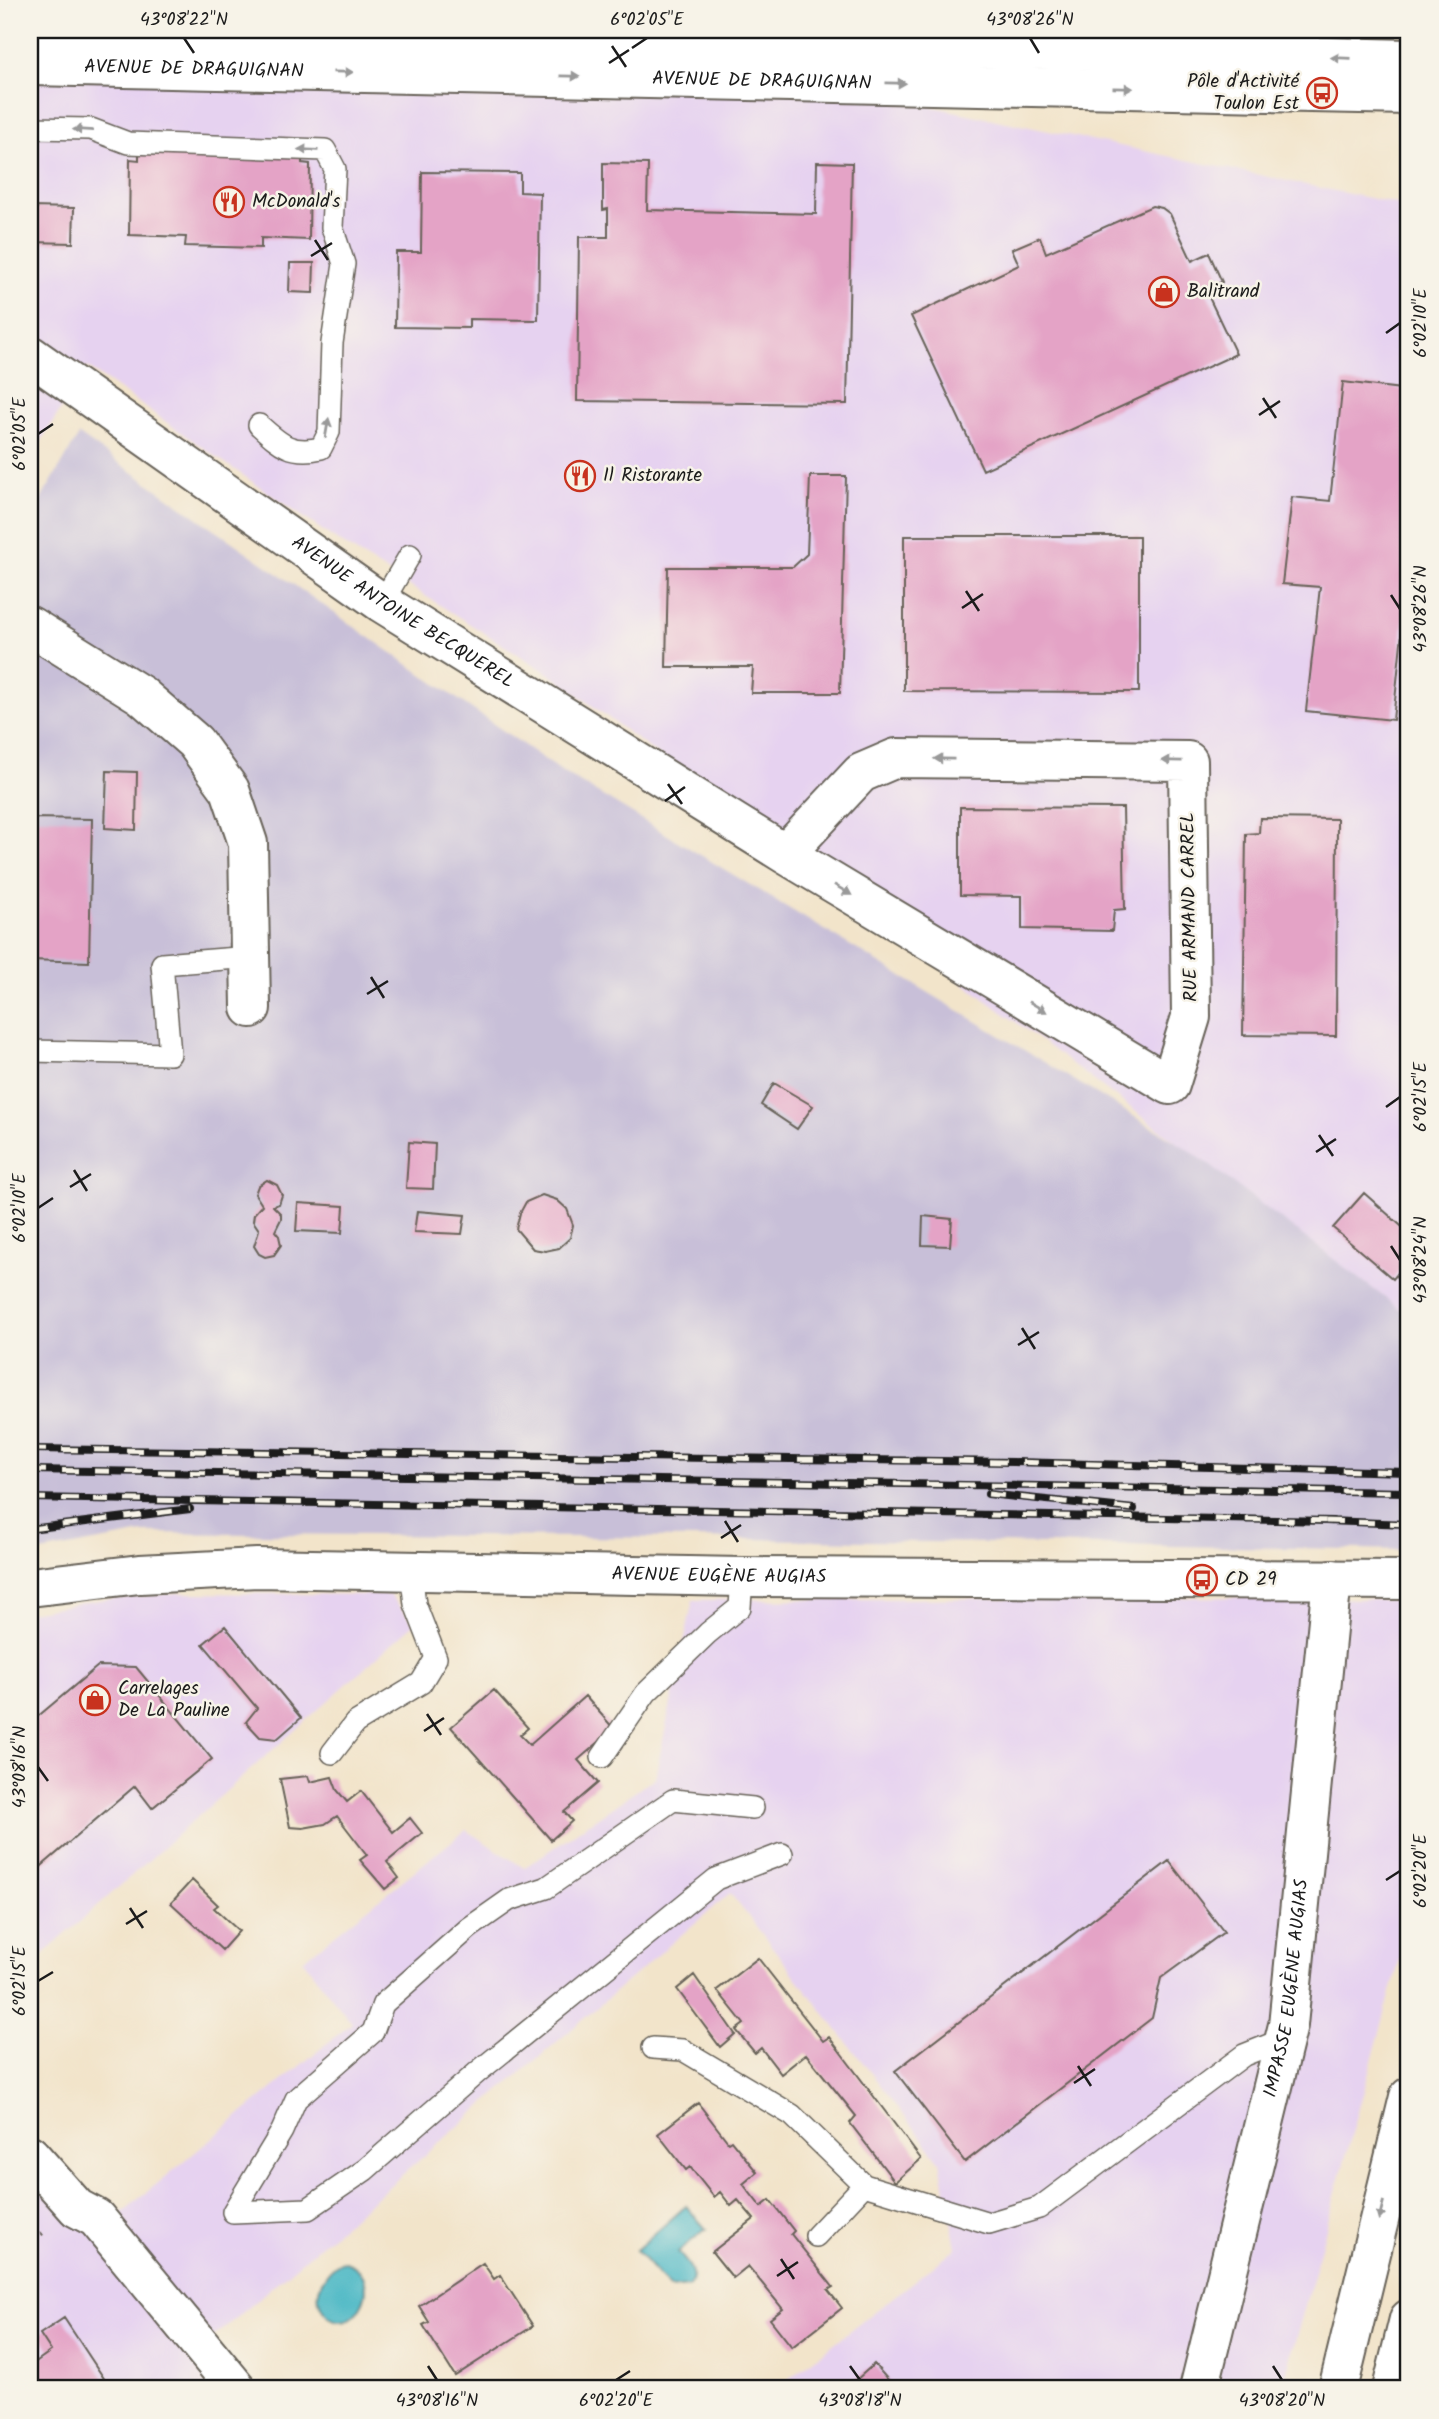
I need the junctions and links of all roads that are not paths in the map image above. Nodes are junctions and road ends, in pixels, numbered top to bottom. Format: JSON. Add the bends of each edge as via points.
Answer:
{"nodes":[{"id":1,"x":30,"y":33,"type":"edge"},
{"id":2,"x":121,"y":33,"type":"edge"},
{"id":3,"x":1409,"y":59,"type":"edge"},
{"id":4,"x":30,"y":66,"type":"edge"},
{"id":5,"x":1409,"y":95,"type":"edge"},
{"id":6,"x":30,"y":128,"type":"edge"},
{"id":7,"x":30,"y":355,"type":"edge"},
{"id":8,"x":259,"y":425,"type":"dead end"},
{"id":9,"x":410,"y":555,"type":"dead end"},
{"id":10,"x":382,"y":603,"type":"junction"},
{"id":11,"x":30,"y":626,"type":"edge"},
{"id":12,"x":785,"y":855,"type":"junction"},
{"id":13,"x":250,"y":957,"type":"junction"},
{"id":14,"x":251,"y":1008,"type":"dead end"},
{"id":15,"x":30,"y":1051,"type":"edge"},
{"id":16,"x":411,"y":1571,"type":"junction"},
{"id":17,"x":742,"y":1577,"type":"junction"},
{"id":18,"x":1332,"y":1579,"type":"junction"},
{"id":19,"x":1409,"y":1580,"type":"edge"},
{"id":20,"x":30,"y":1587,"type":"edge"},
{"id":21,"x":332,"y":1753,"type":"dead end"},
{"id":22,"x":602,"y":1757,"type":"dead end"},
{"id":23,"x":752,"y":1808,"type":"dead end"},
{"id":24,"x":782,"y":1854,"type":"dead end"},
{"id":25,"x":1284,"y":2039,"type":"junction"},
{"id":26,"x":653,"y":2048,"type":"dead end"},
{"id":27,"x":1409,"y":2097,"type":"edge"},
{"id":28,"x":30,"y":2155,"type":"edge"},
{"id":29,"x":864,"y":2185,"type":"junction"},
{"id":30,"x":816,"y":2236,"type":"dead end"},
{"id":31,"x":1409,"y":2319,"type":"edge"},
{"id":32,"x":237,"y":2389,"type":"edge"},
{"id":33,"x":1199,"y":2389,"type":"edge"},
{"id":34,"x":1338,"y":2389,"type":"edge"},
{"id":35,"x":1392,"y":2389,"type":"edge"}],
"edges":[{"from":1,"to":2,"type":"main road","name":"AVENUE DE DRAGUIGNAN"},
{"from":3,"to":2,"type":"main road","name":"AVENUE DE DRAGUIGNAN","one_way":true},
{"from":4,"to":5,"type":"main road","name":"AVENUE DE DRAGUIGNAN","one_way":true},
{"from":8,"to":6,"type":"lane","one_way":true,"via":[[281,445],[306,452],[321,448],[329,432],[332,343],[344,264],[332,227],[335,169],[325,150],[128,143],[91,129]]},
{"from":7,"to":10,"type":"main road","name":"AVENUE ANTOINE BECQUEREL"},
{"from":9,"to":10,"type":"lane"},
{"from":10,"to":12,"type":"main road","name":"AVENUE ANTOINE BECQUEREL"},
{"from":11,"to":13,"type":"main road","via":[[141,695],[195,742],[230,790],[248,843]]},
{"from":12,"to":12,"type":"main road","name":"RUE ARMAND CARREL","one_way":true,"via":[[820,875],[1170,1085],[1191,1017],[1188,761],[896,758],[861,774]]},
{"from":13,"to":14,"type":"main road"},
{"from":13,"to":15,"type":"lane","via":[[162,964],[170,1054]]},
{"from":16,"to":17,"type":"main road","name":"AVENUE EUGÈNE AUGIAS"},
{"from":16,"to":20,"type":"main road","name":"AVENUE EUGÈNE AUGIAS","via":[[257,1568],[140,1574]]},
{"from":16,"to":21,"type":"lane","via":[[415,1604],[436,1658],[421,1683],[355,1723]]},
{"from":17,"to":18,"type":"main road","name":"AVENUE EUGÈNE AUGIAS"},
{"from":17,"to":22,"type":"lane","via":[[740,1607],[646,1693]]},
{"from":18,"to":19,"type":"main road","name":"AVENUE EUGÈNE AUGIAS"},
{"from":18,"to":25,"type":"main road","name":"IMPASSE EUGÈNE AUGIAS"},
{"from":23,"to":24,"type":"lane","via":[[673,1800],[546,1888],[509,1900],[469,1928],[383,2004],[373,2032],[296,2099],[233,2212],[308,2209],[365,2170],[716,1878]]},
{"from":25,"to":29,"type":"lane","via":[[1244,2056],[1039,2208],[989,2223]]},
{"from":25,"to":33,"type":"main road","name":"IMPASSE EUGÈNE AUGIAS"},
{"from":26,"to":29,"type":"lane","via":[[683,2050],[792,2115]]},
{"from":27,"to":34,"type":"main road","one_way":true},
{"from":28,"to":32,"type":"main road","via":[[77,2208],[96,2218]]},
{"from":29,"to":30,"type":"lane"},
{"from":31,"to":35,"type":"main road"}]}
